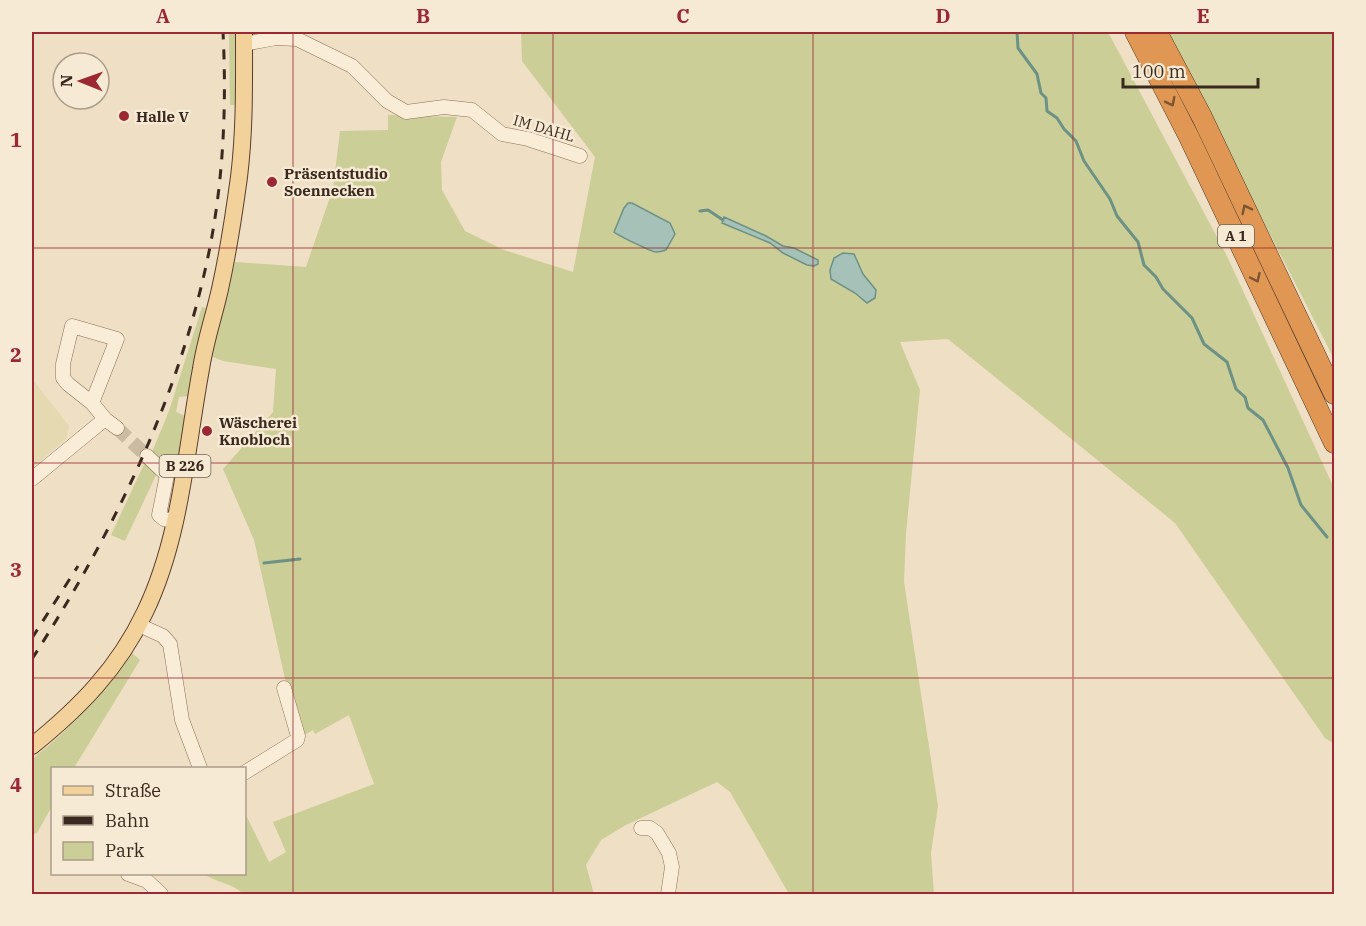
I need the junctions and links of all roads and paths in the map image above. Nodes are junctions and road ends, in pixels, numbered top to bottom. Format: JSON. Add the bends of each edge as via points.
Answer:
{"nodes":[{"id":1,"x":1135,"y":32,"type":"edge"},
{"id":2,"x":1157,"y":32,"type":"edge"},
{"id":3,"x":244,"y":38,"type":"edge"},
{"id":4,"x":580,"y":156,"type":"dead end"},
{"id":5,"x":1335,"y":394,"type":"edge"},
{"id":6,"x":92,"y":403,"type":"junction"},
{"id":7,"x":105,"y":419,"type":"junction"},
{"id":8,"x":117,"y":428,"type":"tunnel mouth"},
{"id":9,"x":1335,"y":443,"type":"edge"},
{"id":10,"x":147,"y":456,"type":"tunnel mouth"},
{"id":11,"x":32,"y":479,"type":"edge"},
{"id":12,"x":175,"y":521,"type":"junction"},
{"id":13,"x":138,"y":625,"type":"junction"},
{"id":14,"x":284,"y":688,"type":"dead end"},
{"id":15,"x":32,"y":746,"type":"edge"},
{"id":16,"x":200,"y":767,"type":"edge"},
{"id":17,"x":246,"y":772,"type":"edge"},
{"id":18,"x":642,"y":828,"type":"dead end"},
{"id":19,"x":133,"y":875,"type":"edge"},
{"id":20,"x":161,"y":894,"type":"edge"},
{"id":21,"x":668,"y":894,"type":"edge"}],
"edges":[{"from":1,"to":9,"type":"highway","number":"A 1","one_way":true},
{"from":5,"to":2,"type":"highway","number":"A 1","one_way":true},
{"from":3,"to":4,"type":"street","name":"IM DAHL","via":[[297,39],[352,66],[387,101],[406,112],[444,107],[472,110],[502,134]]},
{"from":3,"to":12,"type":"main road","number":"B 226","via":[[239,176]]},
{"from":6,"to":6,"type":"street","via":[[63,378],[72,326],[117,339]]},
{"from":6,"to":7,"type":"street"},
{"from":7,"to":8,"type":"street"},
{"from":7,"to":11,"type":"street"},
{"from":10,"to":12,"type":"street","via":[[166,475],[159,515]]},
{"from":12,"to":13,"type":"main road","number":"B 226","via":[[161,571]]},
{"from":13,"to":15,"type":"main road","number":"B 226","via":[[89,696]]},
{"from":13,"to":16,"type":"street","via":[[171,644],[182,720]]},
{"from":14,"to":17,"type":"street","via":[[297,740]]},
{"from":18,"to":21,"type":"street","via":[[657,833],[669,853],[672,867]]},
{"from":19,"to":20,"type":"street"}]}
